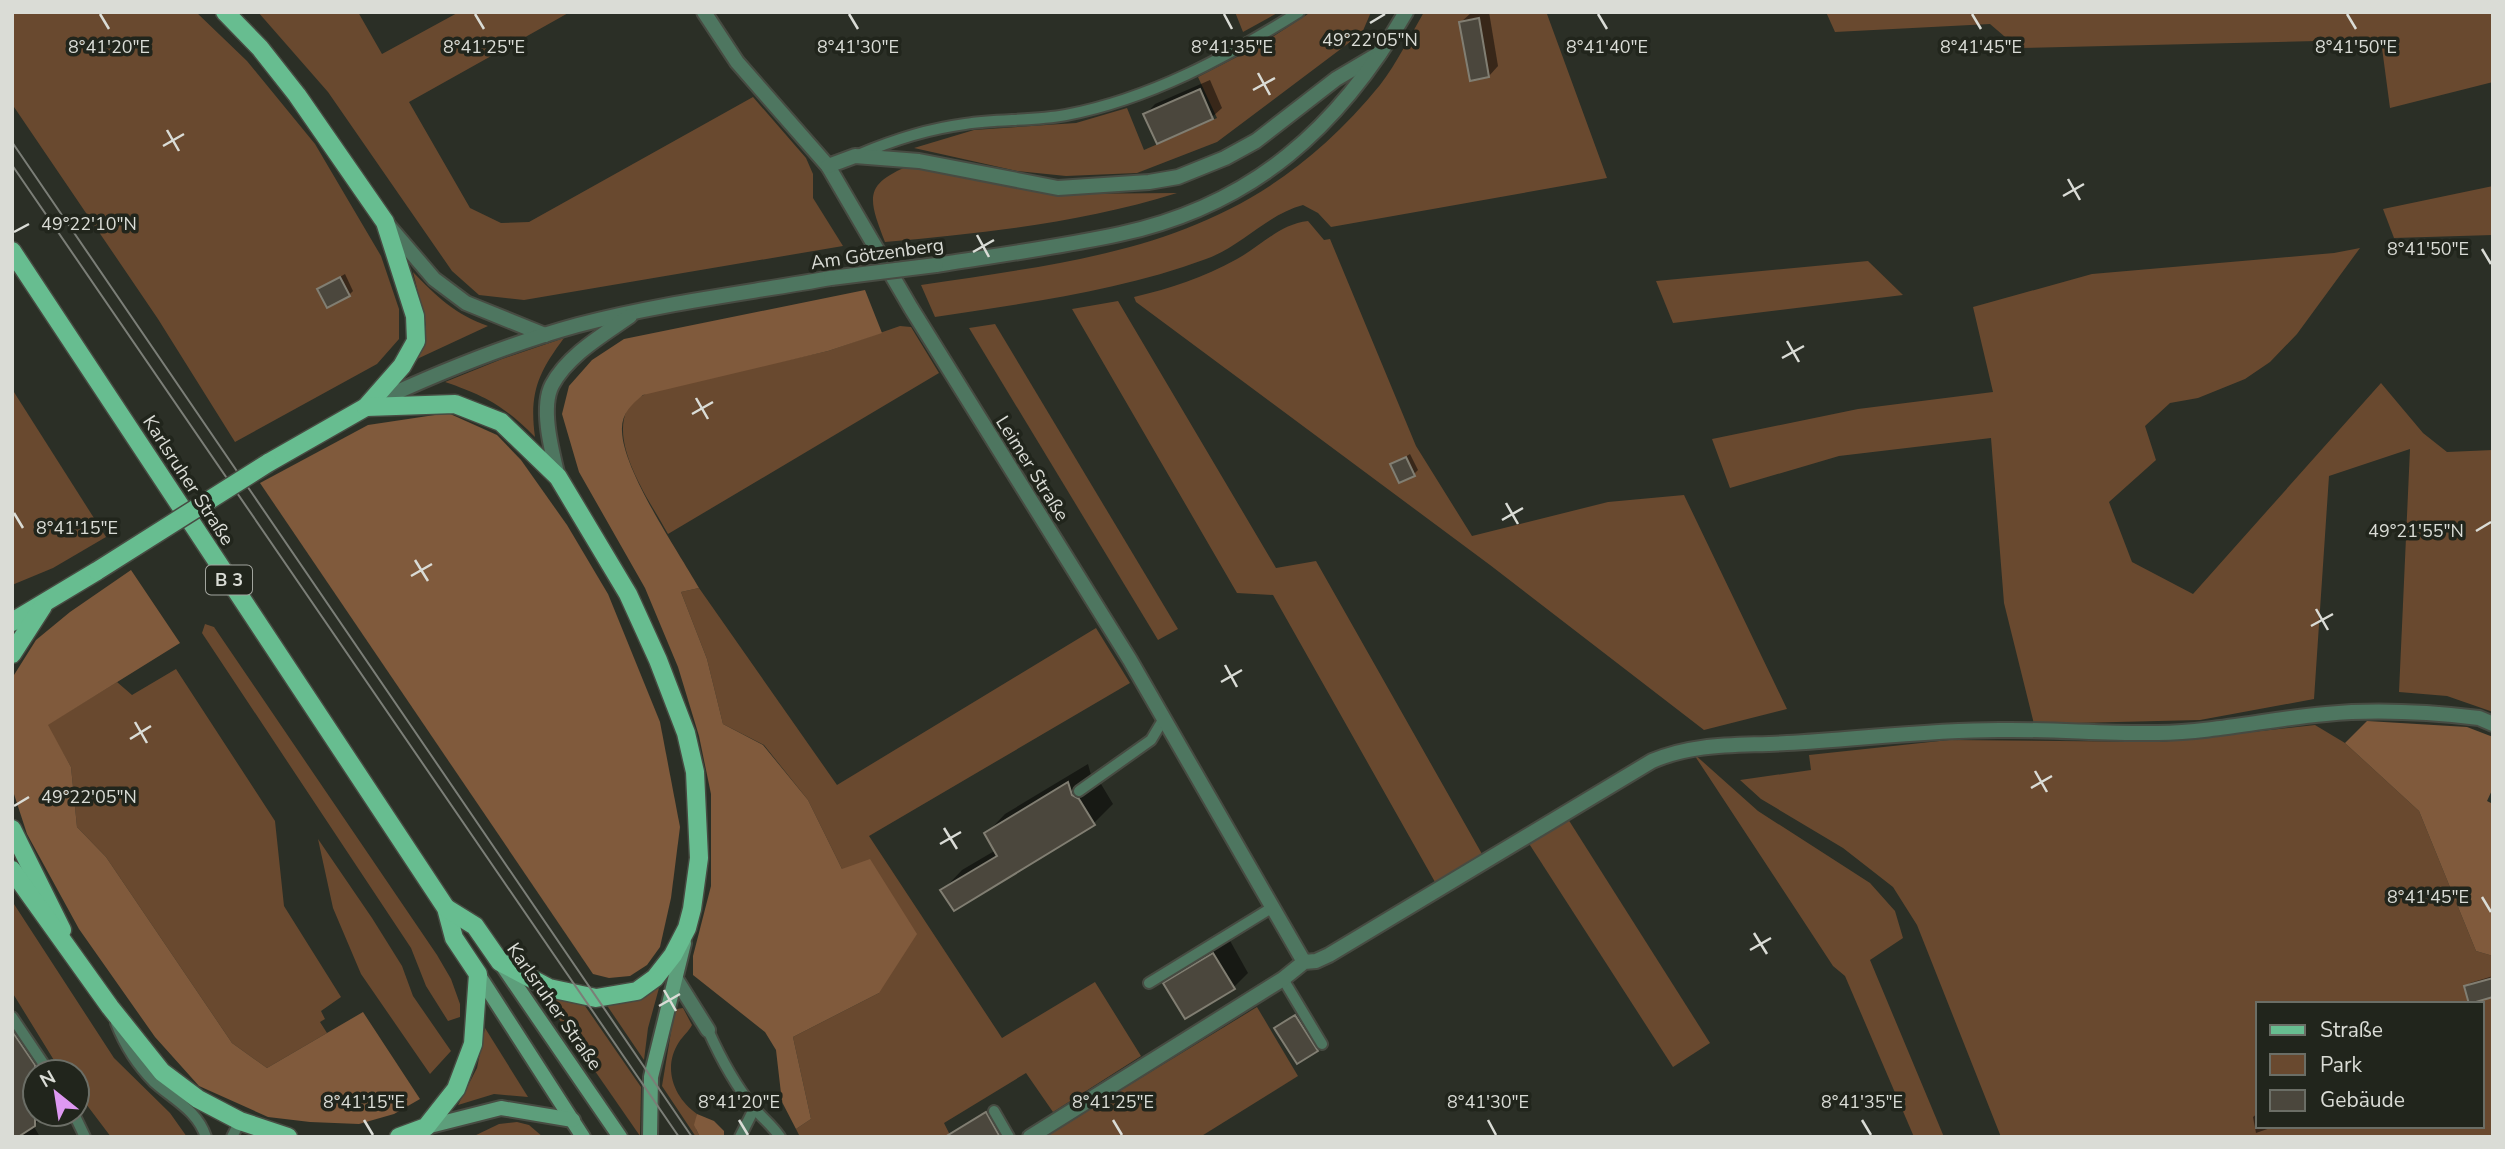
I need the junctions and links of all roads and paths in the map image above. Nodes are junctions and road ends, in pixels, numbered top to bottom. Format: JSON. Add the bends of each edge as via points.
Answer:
{"nodes":[{"id":1,"x":225,"y":12,"type":"edge"},
{"id":2,"x":704,"y":12,"type":"edge"},
{"id":3,"x":1299,"y":12,"type":"edge"},
{"id":4,"x":1406,"y":12,"type":"edge"},
{"id":5,"x":1383,"y":51,"type":"junction"},
{"id":6,"x":855,"y":156,"type":"junction"},
{"id":7,"x":828,"y":166,"type":"junction"},
{"id":8,"x":385,"y":222,"type":"junction"},
{"id":9,"x":12,"y":251,"type":"edge"},
{"id":10,"x":639,"y":311,"type":"junction"},
{"id":11,"x":545,"y":335,"type":"junction"},
{"id":12,"x":366,"y":407,"type":"junction"},
{"id":13,"x":558,"y":477,"type":"junction"},
{"id":14,"x":47,"y":600,"type":"junction"},
{"id":15,"x":12,"y":605,"type":"edge"},
{"id":16,"x":12,"y":622,"type":"edge"},
{"id":17,"x":12,"y":654,"type":"edge"},
{"id":18,"x":1163,"y":720,"type":"junction"},
{"id":19,"x":2493,"y":724,"type":"edge"},
{"id":20,"x":1079,"y":791,"type":"dead end"},
{"id":21,"x":12,"y":829,"type":"edge"},
{"id":22,"x":12,"y":870,"type":"edge"},
{"id":23,"x":1273,"y":907,"type":"junction"},
{"id":24,"x":446,"y":908,"type":"junction"},
{"id":25,"x":687,"y":928,"type":"junction"},
{"id":26,"x":68,"y":946,"type":"junction"},
{"id":27,"x":1304,"y":961,"type":"junction"},
{"id":28,"x":500,"y":962,"type":"junction"},
{"id":29,"x":478,"y":974,"type":"junction"},
{"id":30,"x":676,"y":979,"type":"junction"},
{"id":31,"x":1283,"y":979,"type":"junction"},
{"id":32,"x":1149,"y":982,"type":"dead end"},
{"id":33,"x":110,"y":1007,"type":"junction"},
{"id":34,"x":12,"y":1017,"type":"edge"},
{"id":35,"x":708,"y":1030,"type":"joint"},
{"id":36,"x":1322,"y":1044,"type":"dead end"},
{"id":37,"x":40,"y":1058,"type":"edge"},
{"id":38,"x":754,"y":1109,"type":"junction"},
{"id":39,"x":993,"y":1111,"type":"dead end"},
{"id":40,"x":573,"y":1120,"type":"junction"},
{"id":41,"x":426,"y":1127,"type":"junction"},
{"id":42,"x":236,"y":1129,"type":"edge"},
{"id":43,"x":206,"y":1137,"type":"edge"},
{"id":44,"x":288,"y":1137,"type":"edge"},
{"id":45,"x":399,"y":1137,"type":"edge"},
{"id":46,"x":583,"y":1137,"type":"edge"},
{"id":47,"x":620,"y":1137,"type":"edge"},
{"id":48,"x":650,"y":1137,"type":"edge"},
{"id":49,"x":740,"y":1137,"type":"edge"},
{"id":50,"x":780,"y":1137,"type":"edge"},
{"id":51,"x":1009,"y":1137,"type":"edge"},
{"id":52,"x":1030,"y":1137,"type":"edge"}],
"edges":[{"from":1,"to":8,"type":"main road","via":[[298,95]]},
{"from":2,"to":7,"type":"street","name":"Leimer Straße","via":[[737,62]]},
{"from":3,"to":6,"type":"lane","via":[[1242,48],[1153,90],[1066,115],[965,124],[899,137]]},
{"from":4,"to":5,"type":"street","name":"Am Götzenberg"},
{"from":5,"to":6,"type":"street","via":[[1336,79],[1256,141],[1178,177],[1149,183],[1058,188],[919,161]]},
{"from":5,"to":10,"type":"street","name":"Am Götzenberg","bridge":true,"via":[[1331,118],[1299,148],[1222,198],[1122,234]]},
{"from":6,"to":7,"type":"street"},
{"from":7,"to":18,"type":"street","name":"Leimer Straße"},
{"from":8,"to":11,"type":"street","via":[[433,279],[466,303]]},
{"from":8,"to":12,"type":"main road","via":[[415,316],[416,341],[402,366]]},
{"from":9,"to":24,"type":"main road","name":"Karlsruher Straße","number":"B 3"},
{"from":10,"to":11,"type":"street","name":"Am Götzenberg"},
{"from":10,"to":13,"type":"street","via":[[575,357],[551,386],[547,428]]},
{"from":11,"to":12,"type":"street","name":"Am Götzenberg","via":[[450,367]]},
{"from":12,"to":13,"type":"main road","via":[[455,404],[501,422]]},
{"from":12,"to":14,"type":"main road","bridge":true},
{"from":13,"to":25,"type":"main road","via":[[628,594],[686,733],[700,827],[696,886]]},
{"from":14,"to":15,"type":"main road"},
{"from":14,"to":16,"type":"main road"},
{"from":14,"to":17,"type":"main road"},
{"from":18,"to":20,"type":"lane","via":[[1150,740]]},
{"from":18,"to":23,"type":"street","name":"Leimer Straße"},
{"from":19,"to":27,"type":"street","via":[[2479,718],[2380,710],[2171,732],[1905,732],[1687,748],[1652,761],[1329,955]]},
{"from":21,"to":26,"type":"main road"},
{"from":22,"to":26,"type":"main road"},
{"from":23,"to":27,"type":"street","name":"Leimer Straße"},
{"from":23,"to":32,"type":"lane"},
{"from":24,"to":28,"type":"main road","name":"Karlsruher Straße","number":"B 3","via":[[475,926]]},
{"from":24,"to":29,"type":"main road","name":"Karlsruher Straße","number":"B 3","via":[[454,938]]},
{"from":25,"to":28,"type":"main road","via":[[655,978],[637,991],[617,996],[596,998],[549,988]]},
{"from":25,"to":30,"type":"main road"},
{"from":26,"to":33,"type":"main road"},
{"from":27,"to":31,"type":"street"},
{"from":28,"to":47,"type":"main road","name":"Karlsruher Straße"},
{"from":29,"to":40,"type":"main road","name":"Karlsruher Straße"},
{"from":29,"to":41,"type":"main road","via":[[473,1044],[456,1089]]},
{"from":30,"to":35,"type":"street"},
{"from":30,"to":48,"type":"main road","via":[[651,1077]]},
{"from":31,"to":36,"type":"lane"},
{"from":31,"to":52,"type":"street"},
{"from":33,"to":42,"type":"main road","via":[[162,1072]]},
{"from":33,"to":43,"type":"lane","via":[[127,1052],[186,1106]]},
{"from":34,"to":37,"type":"lane"},
{"from":35,"to":38,"type":"lane"},
{"from":38,"to":49,"type":"lane"},
{"from":38,"to":50,"type":"lane"},
{"from":39,"to":51,"type":"lane"},
{"from":40,"to":41,"type":"main road","via":[[513,1108]]},
{"from":40,"to":46,"type":"main road","name":"Karlsruher Straße"},
{"from":41,"to":45,"type":"main road"},
{"from":42,"to":44,"type":"main road"}]}
